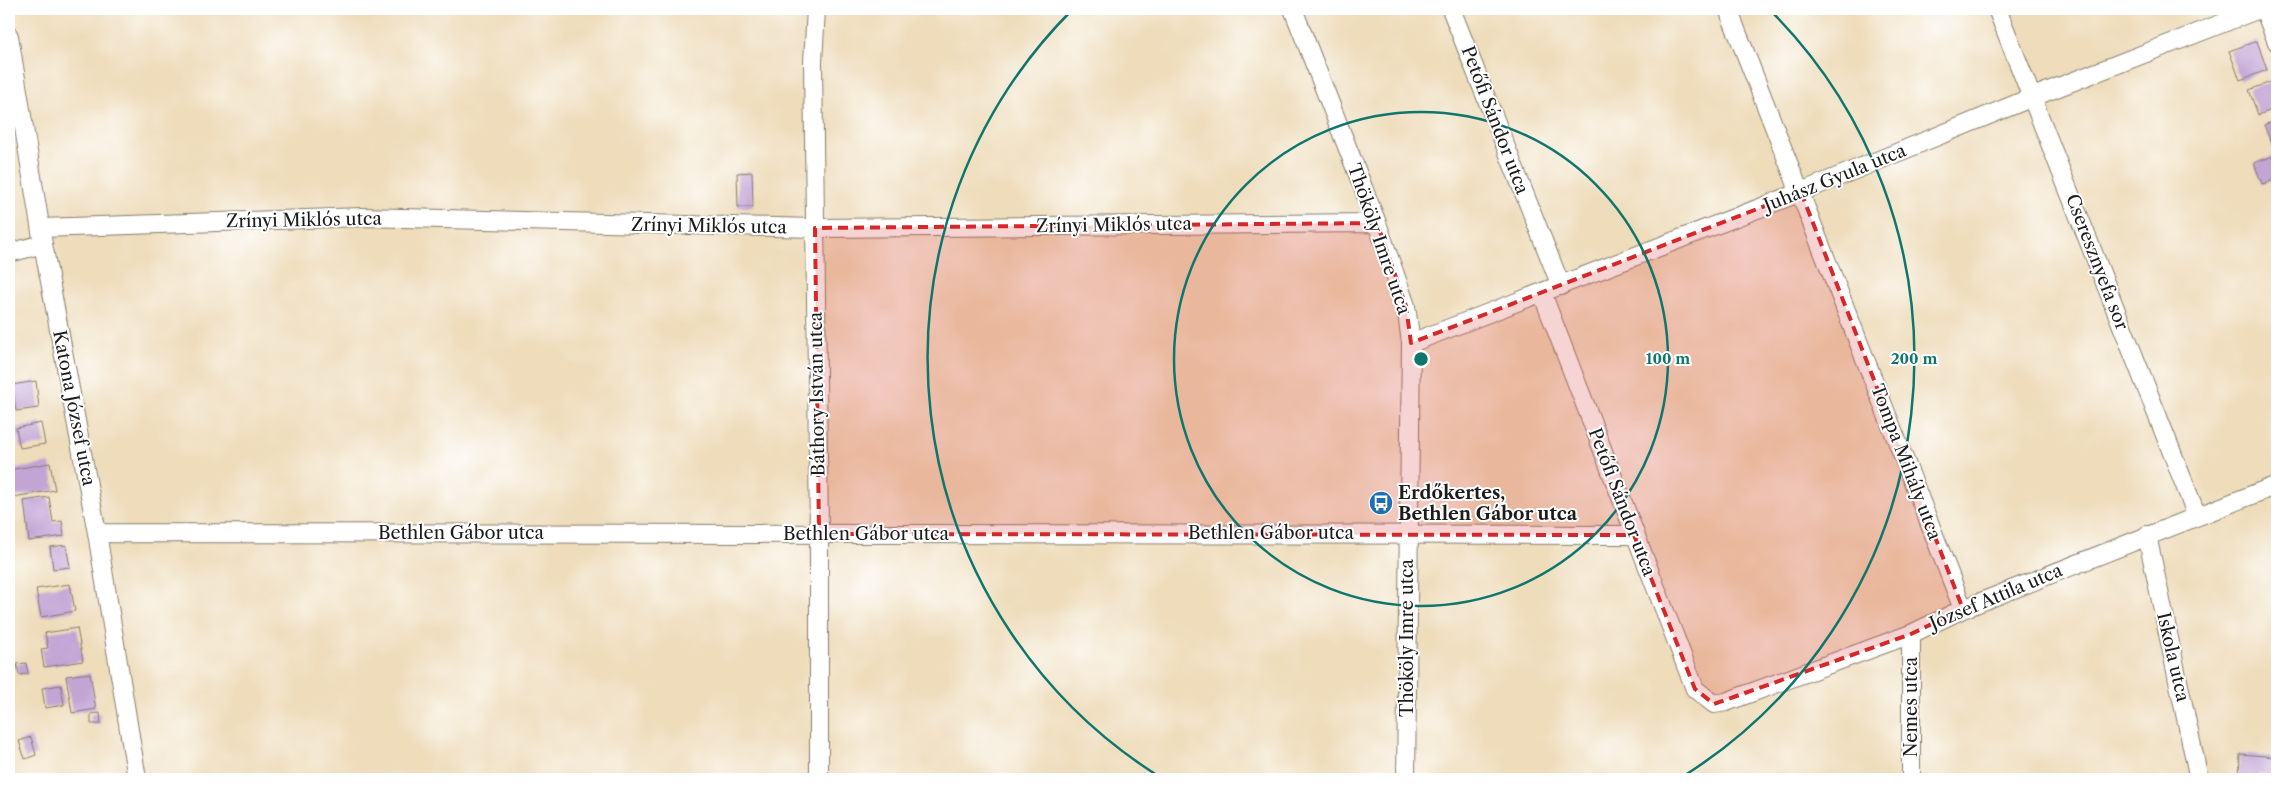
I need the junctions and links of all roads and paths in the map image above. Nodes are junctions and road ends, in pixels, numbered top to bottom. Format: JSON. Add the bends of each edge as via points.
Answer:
{"nodes":[{"id":1,"x":816,"y":9,"type":"edge"},
{"id":2,"x":1293,"y":9,"type":"edge"},
{"id":3,"x":1451,"y":9,"type":"edge"},
{"id":4,"x":1728,"y":9,"type":"edge"},
{"id":5,"x":1997,"y":9,"type":"edge"},
{"id":6,"x":2259,"y":9,"type":"edge"},
{"id":7,"x":2264,"y":9,"type":"edge"},
{"id":8,"x":9,"y":36,"type":"edge"},
{"id":9,"x":2277,"y":42,"type":"edge"},
{"id":10,"x":2033,"y":96,"type":"junction"},
{"id":11,"x":1801,"y":192,"type":"junction"},
{"id":12,"x":1378,"y":223,"type":"junction"},
{"id":13,"x":815,"y":228,"type":"junction"},
{"id":14,"x":42,"y":236,"type":"junction"},
{"id":15,"x":9,"y":253,"type":"edge"},
{"id":16,"x":1561,"y":286,"type":"junction"},
{"id":17,"x":1542,"y":293,"type":"junction"},
{"id":18,"x":1411,"y":343,"type":"junction"},
{"id":19,"x":2277,"y":484,"type":"edge"},
{"id":20,"x":2197,"y":516,"type":"junction"},
{"id":21,"x":97,"y":533,"type":"junction"},
{"id":22,"x":1408,"y":533,"type":"junction"},
{"id":23,"x":819,"y":534,"type":"junction"},
{"id":24,"x":1634,"y":535,"type":"junction"},
{"id":25,"x":2147,"y":535,"type":"junction"},
{"id":26,"x":1963,"y":609,"type":"junction"},
{"id":27,"x":1911,"y":634,"type":"junction"},
{"id":28,"x":1714,"y":704,"type":"joint"},
{"id":29,"x":137,"y":779,"type":"edge"},
{"id":30,"x":819,"y":779,"type":"edge"},
{"id":31,"x":1406,"y":779,"type":"edge"},
{"id":32,"x":1911,"y":779,"type":"edge"},
{"id":33,"x":2200,"y":779,"type":"edge"}],
"edges":[{"from":1,"to":13,"type":"street","name":"Báthory István utca","via":[[812,62]]},
{"from":2,"to":12,"type":"street","name":"Thököly Imre utca"},
{"from":3,"to":16,"type":"street","name":"Petőfi Sándor utca"},
{"from":4,"to":11,"type":"street","name":"Tompa Mihály utca"},
{"from":5,"to":10,"type":"street","name":"Cseresznyefa sor"},
{"from":6,"to":10,"type":"street","name":"Juhász Gyula utca"},
{"from":7,"to":9,"type":"street"},
{"from":8,"to":14,"type":"street","name":"Katona József utca"},
{"from":10,"to":11,"type":"street","name":"Juhász Gyula utca"},
{"from":10,"to":20,"type":"street","name":"Cseresznyefa sor"},
{"from":11,"to":16,"type":"street","name":"Juhász Gyula utca"},
{"from":11,"to":26,"type":"street","name":"Tompa Mihály utca"},
{"from":12,"to":13,"type":"street","name":"Zrínyi Miklós utca"},
{"from":12,"to":18,"type":"street","name":"Thököly Imre utca","via":[[1406,306]]},
{"from":13,"to":14,"type":"street","name":"Zrínyi Miklós utca","via":[[362,217]]},
{"from":13,"to":23,"type":"street","name":"Báthory István utca"},
{"from":14,"to":15,"type":"street","name":"Zrínyi Miklós utca"},
{"from":14,"to":21,"type":"street","name":"Katona József utca"},
{"from":16,"to":17,"type":"street","name":"Juhász Gyula utca"},
{"from":17,"to":18,"type":"street","name":"Juhász Gyula utca"},
{"from":17,"to":24,"type":"street","name":"Petőfi Sándor utca"},
{"from":18,"to":22,"type":"street","name":"Thököly Imre utca"},
{"from":19,"to":20,"type":"street","name":"József Attila utca"},
{"from":20,"to":25,"type":"street","name":"József Attila utca"},
{"from":21,"to":23,"type":"street","name":"Bethlen Gábor utca"},
{"from":21,"to":29,"type":"street","name":"Katona József utca"},
{"from":22,"to":23,"type":"street","name":"Bethlen Gábor utca"},
{"from":22,"to":24,"type":"street","name":"Bethlen Gábor utca"},
{"from":22,"to":31,"type":"street","name":"Thököly Imre utca"},
{"from":23,"to":30,"type":"street","name":"Báthory István utca"},
{"from":24,"to":28,"type":"street","name":"Petőfi Sándor utca","via":[[1695,688]]},
{"from":25,"to":26,"type":"street","name":"József Attila utca"},
{"from":25,"to":33,"type":"street","name":"Iskola utca"},
{"from":26,"to":27,"type":"street","name":"József Attila utca"},
{"from":27,"to":28,"type":"street","name":"József Attila utca"},
{"from":27,"to":32,"type":"street","name":"Nemes utca"}]}
